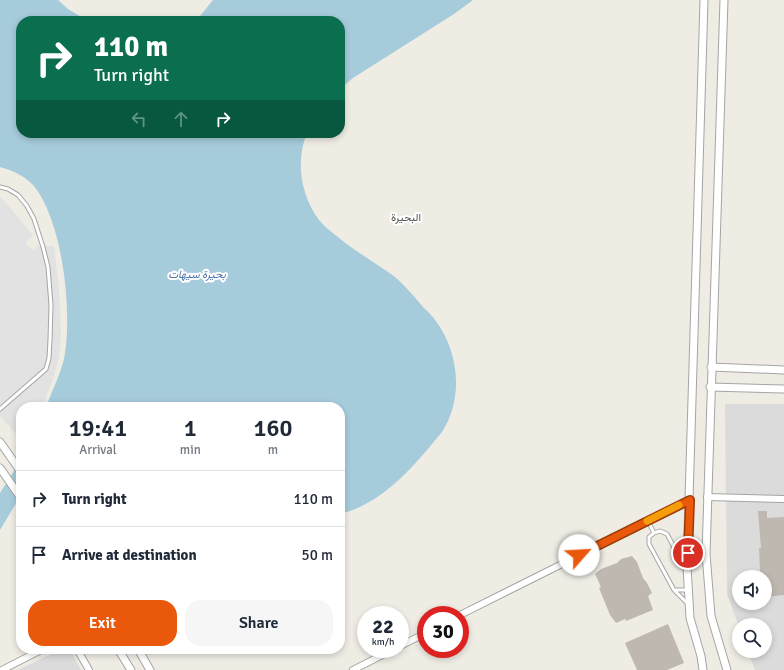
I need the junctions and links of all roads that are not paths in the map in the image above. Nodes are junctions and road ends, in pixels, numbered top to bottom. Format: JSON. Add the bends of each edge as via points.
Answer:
{"nodes":[{"id":1,"x":704,"y":0,"type":"edge"},
{"id":2,"x":724,"y":0,"type":"edge"},
{"id":3,"x":0,"y":187,"type":"edge"},
{"id":4,"x":711,"y":366,"type":"junction"},
{"id":5,"x":784,"y":370,"type":"edge"},
{"id":6,"x":710,"y":387,"type":"junction"},
{"id":7,"x":784,"y":389,"type":"edge"},
{"id":8,"x":0,"y":409,"type":"edge"},
{"id":9,"x":0,"y":442,"type":"edge"},
{"id":10,"x":16,"y":465,"type":"edge"},
{"id":11,"x":0,"y":468,"type":"edge"},
{"id":12,"x":16,"y":491,"type":"edge"},
{"id":13,"x":707,"y":497,"type":"junction"},
{"id":14,"x":784,"y":499,"type":"edge"},
{"id":15,"x":690,"y":500,"type":"junction"},
{"id":16,"x":648,"y":521,"type":"junction"},
{"id":17,"x":654,"y":532,"type":"junction"},
{"id":18,"x":688,"y":574,"type":"junction"},
{"id":19,"x":674,"y":590,"type":"junction"},
{"id":20,"x":689,"y":590,"type":"junction"},
{"id":21,"x":690,"y":605,"type":"junction"},
{"id":22,"x":469,"y":610,"type":"edge"},
{"id":23,"x":33,"y":654,"type":"edge"},
{"id":24,"x":80,"y":654,"type":"edge"},
{"id":25,"x":121,"y":654,"type":"edge"},
{"id":26,"x":141,"y":654,"type":"edge"},
{"id":27,"x":376,"y":658,"type":"edge"},
{"id":28,"x":2,"y":670,"type":"edge"},
{"id":29,"x":89,"y":670,"type":"edge"},
{"id":30,"x":131,"y":670,"type":"edge"},
{"id":31,"x":150,"y":670,"type":"edge"},
{"id":32,"x":353,"y":670,"type":"edge"},
{"id":33,"x":703,"y":670,"type":"edge"},
{"id":34,"x":727,"y":670,"type":"edge"}],
"edges":[{"from":1,"to":15,"type":"street"},
{"from":2,"to":4,"type":"street"},
{"from":3,"to":8,"type":"lane","via":[[18,195],[34,219],[50,281],[51,323],[46,369]]},
{"from":4,"to":5,"type":"street"},
{"from":4,"to":6,"type":"street"},
{"from":6,"to":7,"type":"street"},
{"from":6,"to":13,"type":"street"},
{"from":9,"to":10,"type":"street"},
{"from":11,"to":12,"type":"street"},
{"from":13,"to":14,"type":"street"},
{"from":13,"to":34,"type":"street","via":[[706,554],[711,616]]},
{"from":15,"to":16,"type":"street"},
{"from":15,"to":18,"type":"street"},
{"from":16,"to":17,"type":"lane"},
{"from":16,"to":22,"type":"street"},
{"from":17,"to":18,"type":"lane","via":[[667,534]]},
{"from":17,"to":19,"type":"lane","via":[[649,536],[649,544]]},
{"from":18,"to":20,"type":"street"},
{"from":19,"to":20,"type":"lane"},
{"from":19,"to":21,"type":"lane"},
{"from":20,"to":21,"type":"street"},
{"from":21,"to":33,"type":"street","via":[[690,618]]},
{"from":23,"to":28,"type":"street"},
{"from":24,"to":29,"type":"street"},
{"from":25,"to":30,"type":"street"},
{"from":26,"to":31,"type":"street"},
{"from":27,"to":32,"type":"street"}]}
